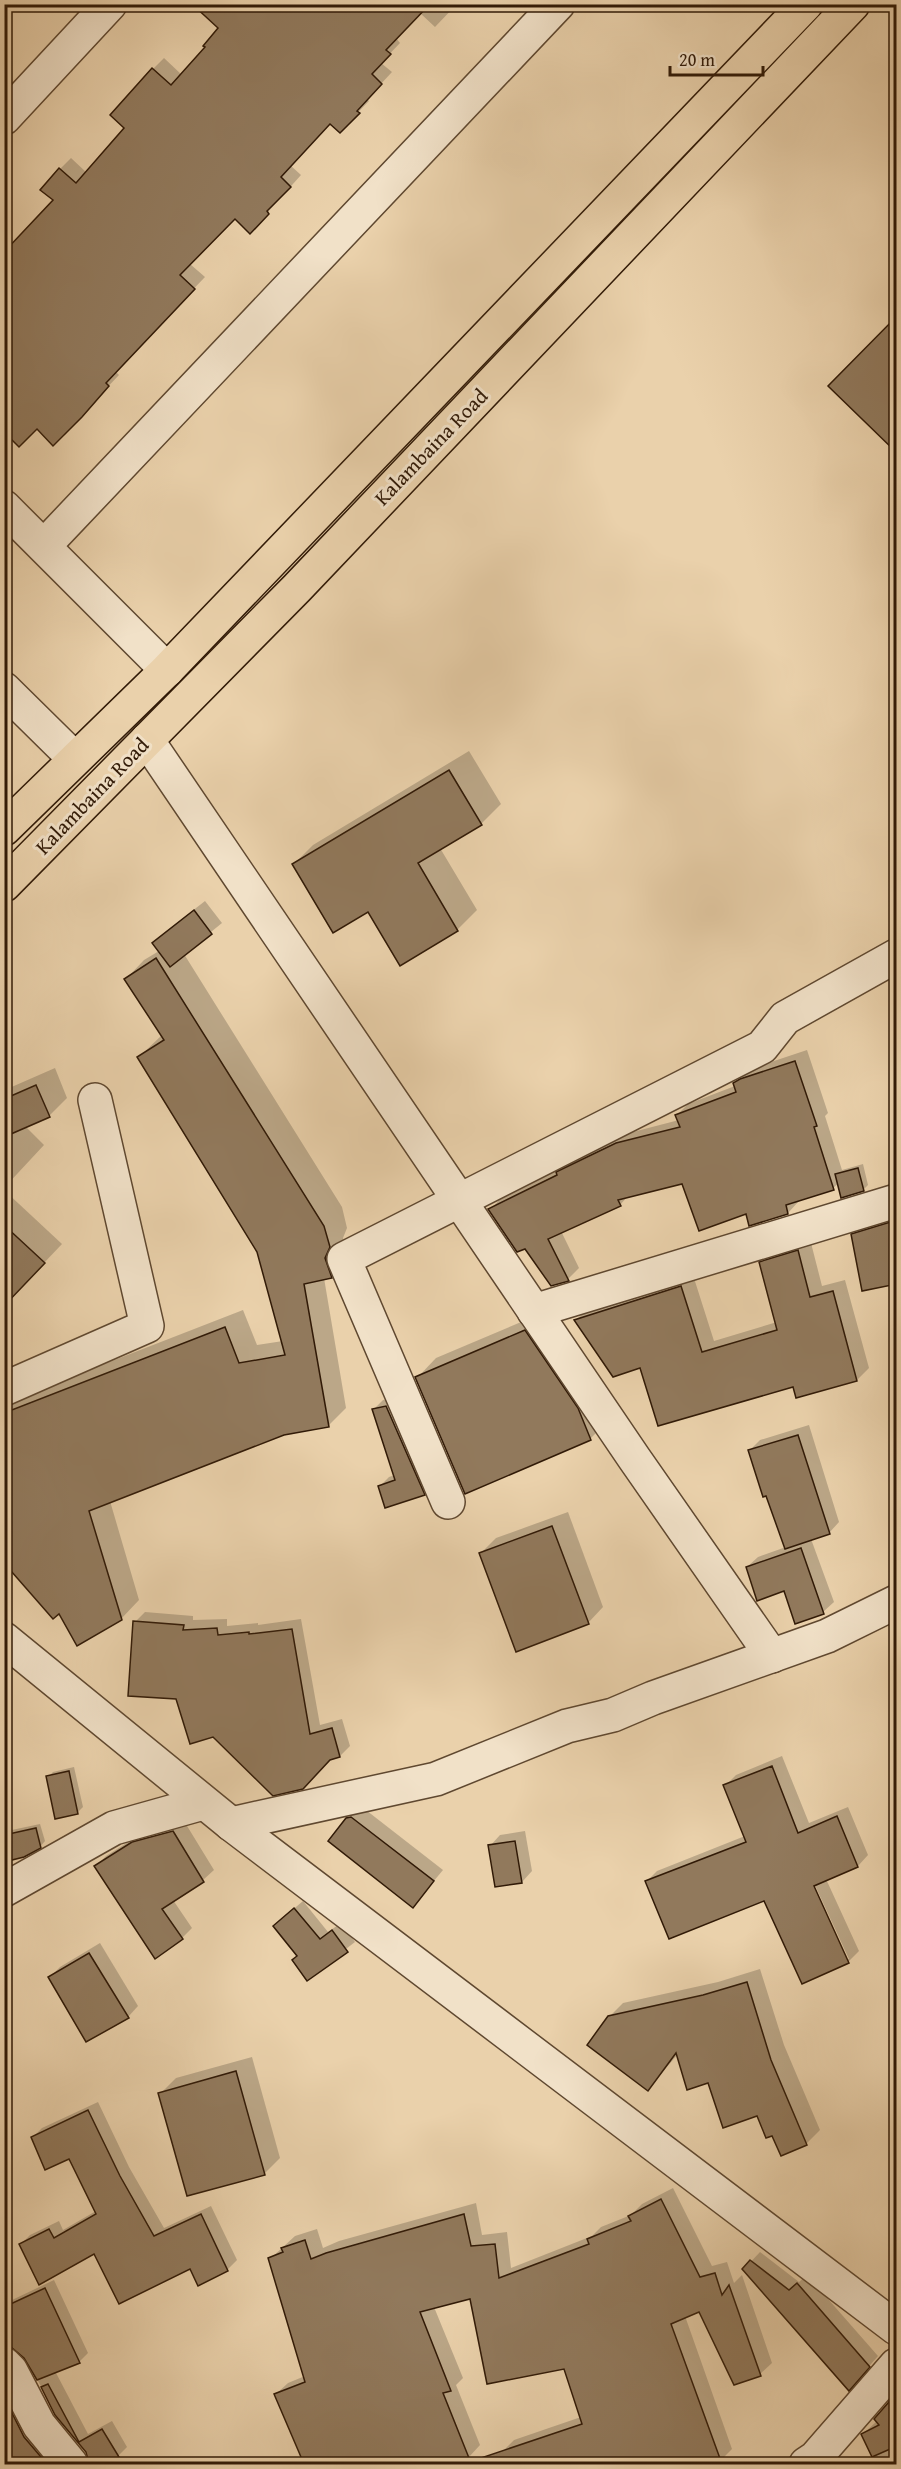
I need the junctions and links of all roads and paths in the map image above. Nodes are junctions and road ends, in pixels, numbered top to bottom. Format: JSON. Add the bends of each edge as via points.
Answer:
{"nodes":[{"id":1,"x":110,"y":4,"type":"edge"},
{"id":2,"x":558,"y":4,"type":"edge"},
{"id":3,"x":806,"y":4,"type":"edge"},
{"id":4,"x":853,"y":4,"type":"edge"},
{"id":5,"x":4,"y":118,"type":"edge"},
{"id":6,"x":4,"y":507,"type":"edge"},
{"id":7,"x":44,"y":546,"type":"junction"},
{"id":8,"x":167,"y":670,"type":"junction"},
{"id":9,"x":4,"y":689,"type":"edge"},
{"id":10,"x":147,"y":740,"type":"junction"},
{"id":11,"x":75,"y":759,"type":"junction"},
{"id":12,"x":4,"y":829,"type":"edge"},
{"id":13,"x":4,"y":885,"type":"edge"},
{"id":14,"x":897,"y":956,"type":"edge"},
{"id":15,"x":95,"y":1100,"type":"dead end"},
{"id":16,"x":459,"y":1201,"type":"junction"},
{"id":17,"x":897,"y":1201,"type":"edge"},
{"id":18,"x":534,"y":1311,"type":"junction"},
{"id":19,"x":4,"y":1389,"type":"edge"},
{"id":20,"x":448,"y":1502,"type":"dead end"},
{"id":21,"x":897,"y":1602,"type":"edge"},
{"id":22,"x":4,"y":1639,"type":"edge"},
{"id":23,"x":772,"y":1656,"type":"junction"},
{"id":24,"x":203,"y":1803,"type":"junction"},
{"id":25,"x":231,"y":1824,"type":"junction"},
{"id":26,"x":4,"y":1890,"type":"edge"},
{"id":27,"x":897,"y":2328,"type":"edge"},
{"id":28,"x":4,"y":2364,"type":"edge"},
{"id":29,"x":897,"y":2366,"type":"edge"},
{"id":30,"x":71,"y":2464,"type":"edge"},
{"id":31,"x":806,"y":2464,"type":"edge"}],
"edges":[{"from":1,"to":5,"type":"street"},
{"from":2,"to":7,"type":"street"},
{"from":3,"to":8,"type":"main road"},
{"from":4,"to":10,"type":"main road","name":"Kalambaina Road","via":[[297,588]]},
{"from":6,"to":7,"type":"street"},
{"from":7,"to":8,"type":"street"},
{"from":8,"to":11,"type":"main road"},
{"from":9,"to":11,"type":"street"},
{"from":10,"to":13,"type":"main road","name":"Kalambaina Road"},
{"from":10,"to":16,"type":"street"},
{"from":11,"to":12,"type":"main road"},
{"from":14,"to":16,"type":"street","via":[[785,1018],[762,1047]]},
{"from":15,"to":19,"type":"street","via":[[147,1326]]},
{"from":16,"to":18,"type":"street"},
{"from":16,"to":20,"type":"street","via":[[344,1259]]},
{"from":17,"to":18,"type":"street"},
{"from":18,"to":23,"type":"street"},
{"from":21,"to":23,"type":"street","via":[[827,1636]]},
{"from":22,"to":24,"type":"street"},
{"from":23,"to":25,"type":"street","via":[[613,1715],[567,1726],[436,1779]]},
{"from":24,"to":25,"type":"street"},
{"from":24,"to":26,"type":"street","via":[[114,1828]]},
{"from":25,"to":27,"type":"street"},
{"from":28,"to":30,"type":"street","via":[[39,2424]]},
{"from":29,"to":31,"type":"street"}]}
